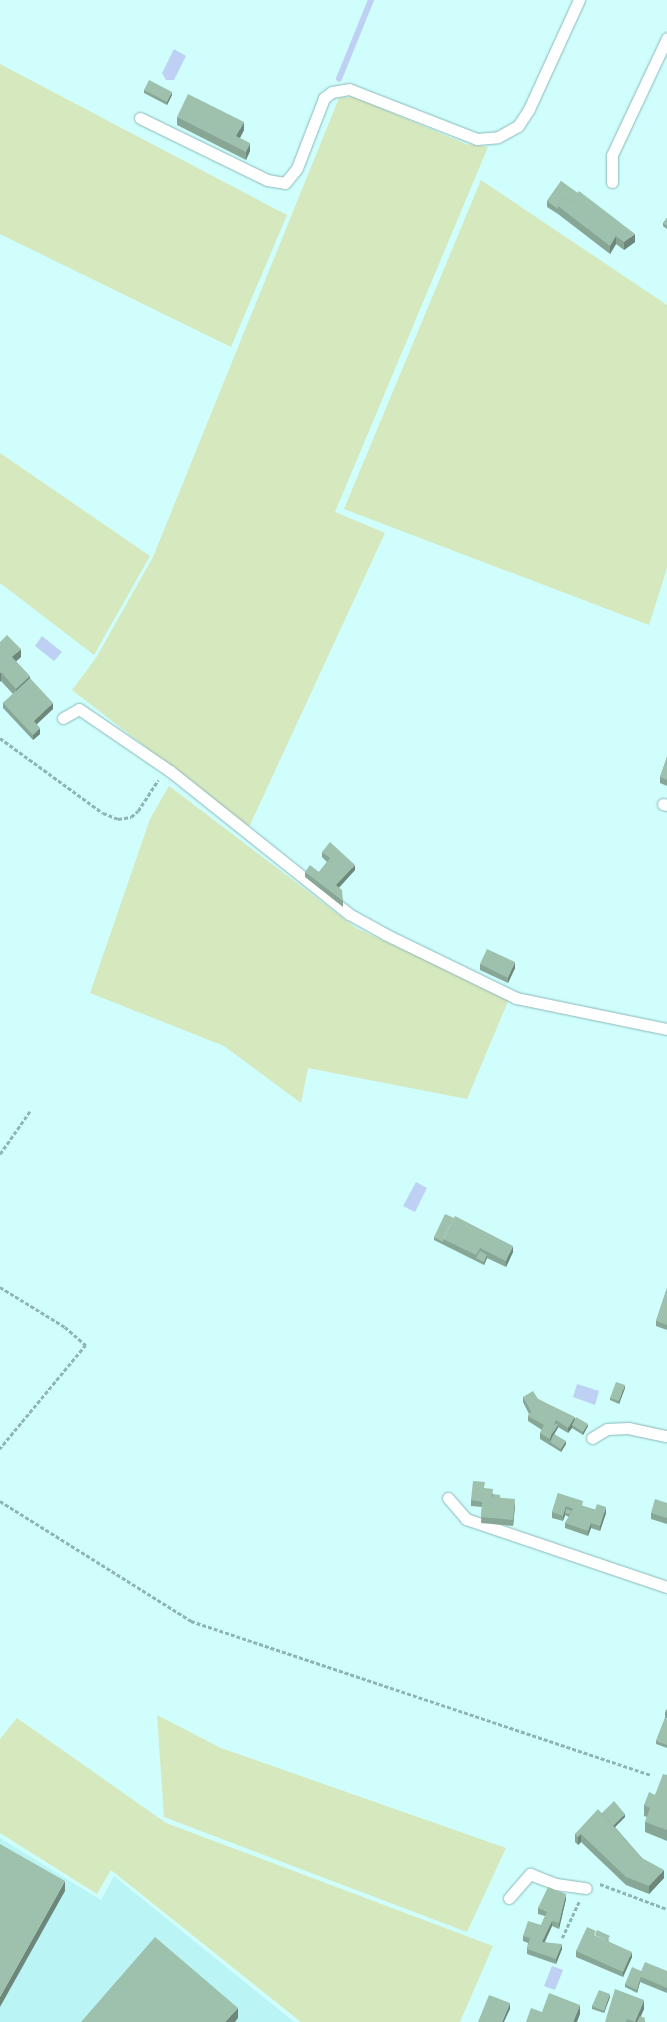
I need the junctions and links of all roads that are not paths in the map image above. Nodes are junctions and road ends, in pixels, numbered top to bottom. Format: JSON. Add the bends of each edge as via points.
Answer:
{"nodes":[{"id":1,"x":579,"y":0,"type":"edge"},
{"id":2,"x":667,"y":38,"type":"edge"},
{"id":3,"x":140,"y":118,"type":"dead end"},
{"id":4,"x":612,"y":182,"type":"dead end"},
{"id":5,"x":62,"y":718,"type":"dead end"},
{"id":6,"x":667,"y":1029,"type":"edge"},
{"id":7,"x":667,"y":1436,"type":"edge"},
{"id":8,"x":592,"y":1438,"type":"dead end"},
{"id":9,"x":448,"y":1498,"type":"dead end"},
{"id":10,"x":667,"y":1587,"type":"edge"},
{"id":11,"x":586,"y":1888,"type":"road end"},
{"id":12,"x":509,"y":1898,"type":"dead end"}],
"edges":[{"from":1,"to":3,"type":"lane","via":[[518,126],[498,137],[477,139],[349,89],[332,92],[324,98],[297,168],[285,183],[267,180]]},
{"from":2,"to":4,"type":"lane","via":[[612,155]]},
{"from":5,"to":6,"type":"lane","via":[[79,709],[170,772],[342,909],[387,935],[516,998]]},
{"from":7,"to":8,"type":"lane","via":[[628,1428],[608,1429]]},
{"from":9,"to":10,"type":"lane","via":[[466,1519]]},
{"from":11,"to":12,"type":"lane","via":[[556,1884],[530,1874]]}]}
